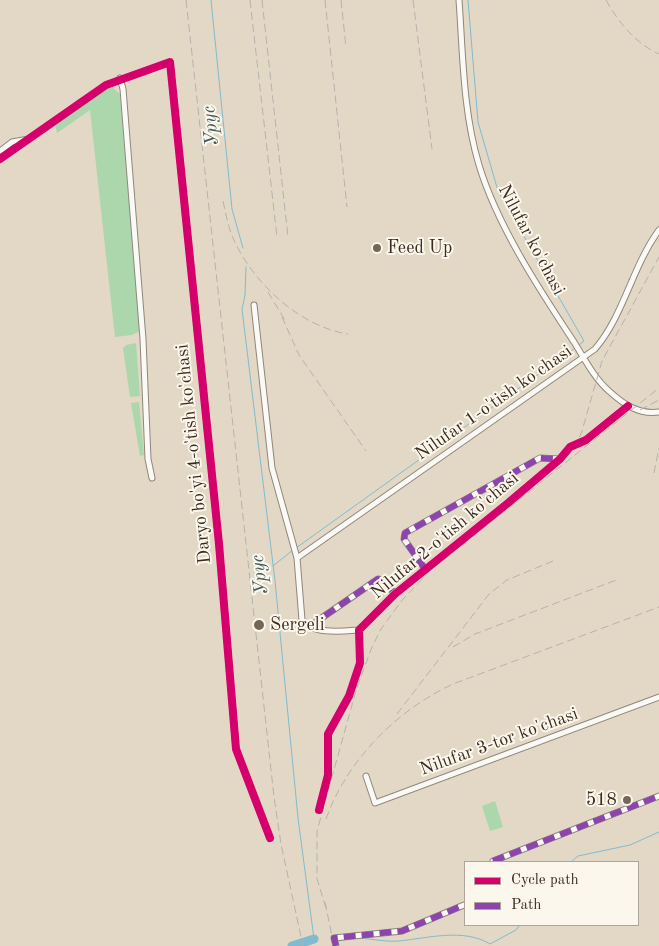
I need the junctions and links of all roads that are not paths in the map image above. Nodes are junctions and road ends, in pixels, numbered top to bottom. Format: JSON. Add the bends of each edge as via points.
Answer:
{"nodes":[{"id":1,"x":459,"y":0,"type":"edge"},
{"id":2,"x":120,"y":78,"type":"junction"},
{"id":3,"x":32,"y":138,"type":"junction"},
{"id":4,"x":0,"y":151,"type":"edge"},
{"id":5,"x":0,"y":159,"type":"edge"},
{"id":6,"x":659,"y":230,"type":"edge"},
{"id":7,"x":254,"y":305,"type":"dead end"},
{"id":8,"x":584,"y":357,"type":"junction"},
{"id":9,"x":628,"y":406,"type":"junction"},
{"id":10,"x":659,"y":412,"type":"edge"},
{"id":11,"x":560,"y":459,"type":"junction"},
{"id":12,"x":152,"y":478,"type":"dead end"},
{"id":13,"x":297,"y":558,"type":"junction"},
{"id":14,"x":425,"y":569,"type":"junction"},
{"id":15,"x":395,"y":594,"type":"junction"},
{"id":16,"x":310,"y":626,"type":"junction"},
{"id":17,"x":359,"y":630,"type":"junction"},
{"id":18,"x":659,"y":697,"type":"edge"},
{"id":19,"x":366,"y":776,"type":"dead end"},
{"id":20,"x":659,"y":796,"type":"edge"},
{"id":21,"x":319,"y":810,"type":"dead end"},
{"id":22,"x":270,"y":838,"type":"dead end"},
{"id":23,"x":493,"y":861,"type":"dead end"},
{"id":24,"x":464,"y":906,"type":"dead end"},
{"id":25,"x":336,"y":946,"type":"edge"}],
"edges":[{"from":1,"to":8,"type":"street","name":"Nilufar ko'chasi","via":[[468,111],[482,174],[492,202],[510,235],[553,311]]},
{"from":2,"to":3,"type":"street"},
{"from":2,"to":12,"type":"street"},
{"from":2,"to":22,"type":"street","name":"Daryo bo'yi 4-o'tish ko'chasi","via":[[170,62],[219,544],[236,748]]},
{"from":3,"to":4,"type":"street","via":[[12,142]]},
{"from":3,"to":5,"type":"street"},
{"from":6,"to":8,"type":"street","name":"Nilufar 1-o'tish ko'chasi","via":[[632,278],[608,334]]},
{"from":7,"to":13,"type":"street","via":[[272,468]]},
{"from":8,"to":9,"type":"street","name":"Nilufar ko'chasi","via":[[604,386]]},
{"from":8,"to":13,"type":"street","name":"Nilufar 1-o'tish ko'chasi"},
{"from":9,"to":10,"type":"street","name":"Nilufar ko'chasi"},
{"from":9,"to":11,"type":"street","name":"Nilufar 2-o'tish ko'chasi","via":[[586,440],[570,447]]},
{"from":11,"to":14,"type":"street","name":"Nilufar 2-o'tish ko'chasi"},
{"from":11,"to":14,"type":"street","via":[[540,458],[405,533],[404,539]]},
{"from":13,"to":16,"type":"street","via":[[302,615],[305,624]]},
{"from":14,"to":15,"type":"street","name":"Nilufar 2-o'tish ko'chasi"},
{"from":15,"to":16,"type":"street","via":[[383,580],[376,580]]},
{"from":15,"to":17,"type":"street","name":"Nilufar 2-o'tish ko'chasi"},
{"from":16,"to":17,"type":"street","via":[[336,631]]},
{"from":17,"to":21,"type":"street","via":[[360,663],[349,696],[328,734],[328,775]]},
{"from":18,"to":19,"type":"street","name":"Nilufar 3-tor ko'chasi","via":[[375,803]]},
{"from":20,"to":23,"type":"street"},
{"from":24,"to":25,"type":"street","via":[[402,931],[334,938]]}]}
